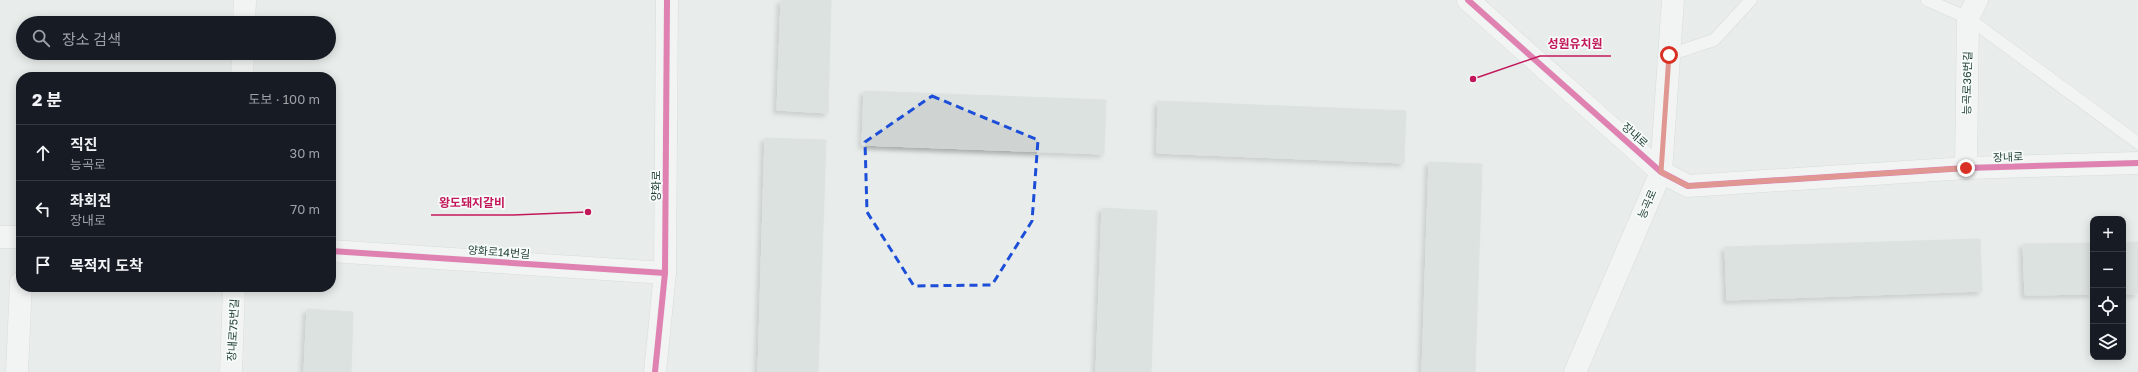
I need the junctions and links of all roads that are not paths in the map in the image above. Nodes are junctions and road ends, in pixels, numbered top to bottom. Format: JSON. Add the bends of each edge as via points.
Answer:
{"nodes":[{"id":1,"x":245,"y":0,"type":"edge"},
{"id":2,"x":666,"y":0,"type":"edge"},
{"id":3,"x":1468,"y":0,"type":"edge"},
{"id":4,"x":1673,"y":0,"type":"edge"},
{"id":5,"x":1751,"y":0,"type":"edge"},
{"id":6,"x":1927,"y":0,"type":"edge"},
{"id":7,"x":1973,"y":9,"type":"edge"},
{"id":8,"x":244,"y":16,"type":"edge"},
{"id":9,"x":1669,"y":55,"type":"junction"},
{"id":10,"x":243,"y":60,"type":"edge"},
{"id":11,"x":242,"y":72,"type":"edge"},
{"id":12,"x":2138,"y":143,"type":"edge"},
{"id":13,"x":2138,"y":163,"type":"edge"},
{"id":14,"x":1966,"y":168,"type":"junction"},
{"id":15,"x":1661,"y":172,"type":"junction"},
{"id":16,"x":0,"y":237,"type":"edge"},
{"id":17,"x":16,"y":237,"type":"edge"},
{"id":18,"x":336,"y":251,"type":"edge"},
{"id":19,"x":665,"y":273,"type":"junction"},
{"id":20,"x":21,"y":292,"type":"edge"},
{"id":21,"x":234,"y":292,"type":"edge"},
{"id":22,"x":17,"y":372,"type":"edge"},
{"id":23,"x":231,"y":372,"type":"edge"},
{"id":24,"x":655,"y":372,"type":"edge"},
{"id":25,"x":1575,"y":372,"type":"edge"}],
"edges":[{"from":1,"to":8,"type":"street"},
{"from":2,"to":19,"type":"street","name":"양화로"},
{"from":3,"to":15,"type":"street","name":"장내로"},
{"from":4,"to":9,"type":"street","name":"능곡로"},
{"from":5,"to":9,"type":"lane","via":[[1714,40]]},
{"from":6,"to":7,"type":"lane"},
{"from":7,"to":12,"type":"lane"},
{"from":7,"to":14,"type":"street","name":"능곡로36번길"},
{"from":9,"to":15,"type":"street","name":"능곡로"},
{"from":10,"to":11,"type":"street"},
{"from":13,"to":14,"type":"street","name":"장내로"},
{"from":14,"to":15,"type":"street","name":"장내로","via":[[1688,186]]},
{"from":15,"to":25,"type":"street","name":"능곡로"},
{"from":16,"to":17,"type":"street"},
{"from":18,"to":19,"type":"street","name":"양화로14번길"},
{"from":19,"to":24,"type":"street","name":"양화로"},
{"from":20,"to":22,"type":"street"},
{"from":21,"to":23,"type":"street","name":"장내로75번길"}]}
